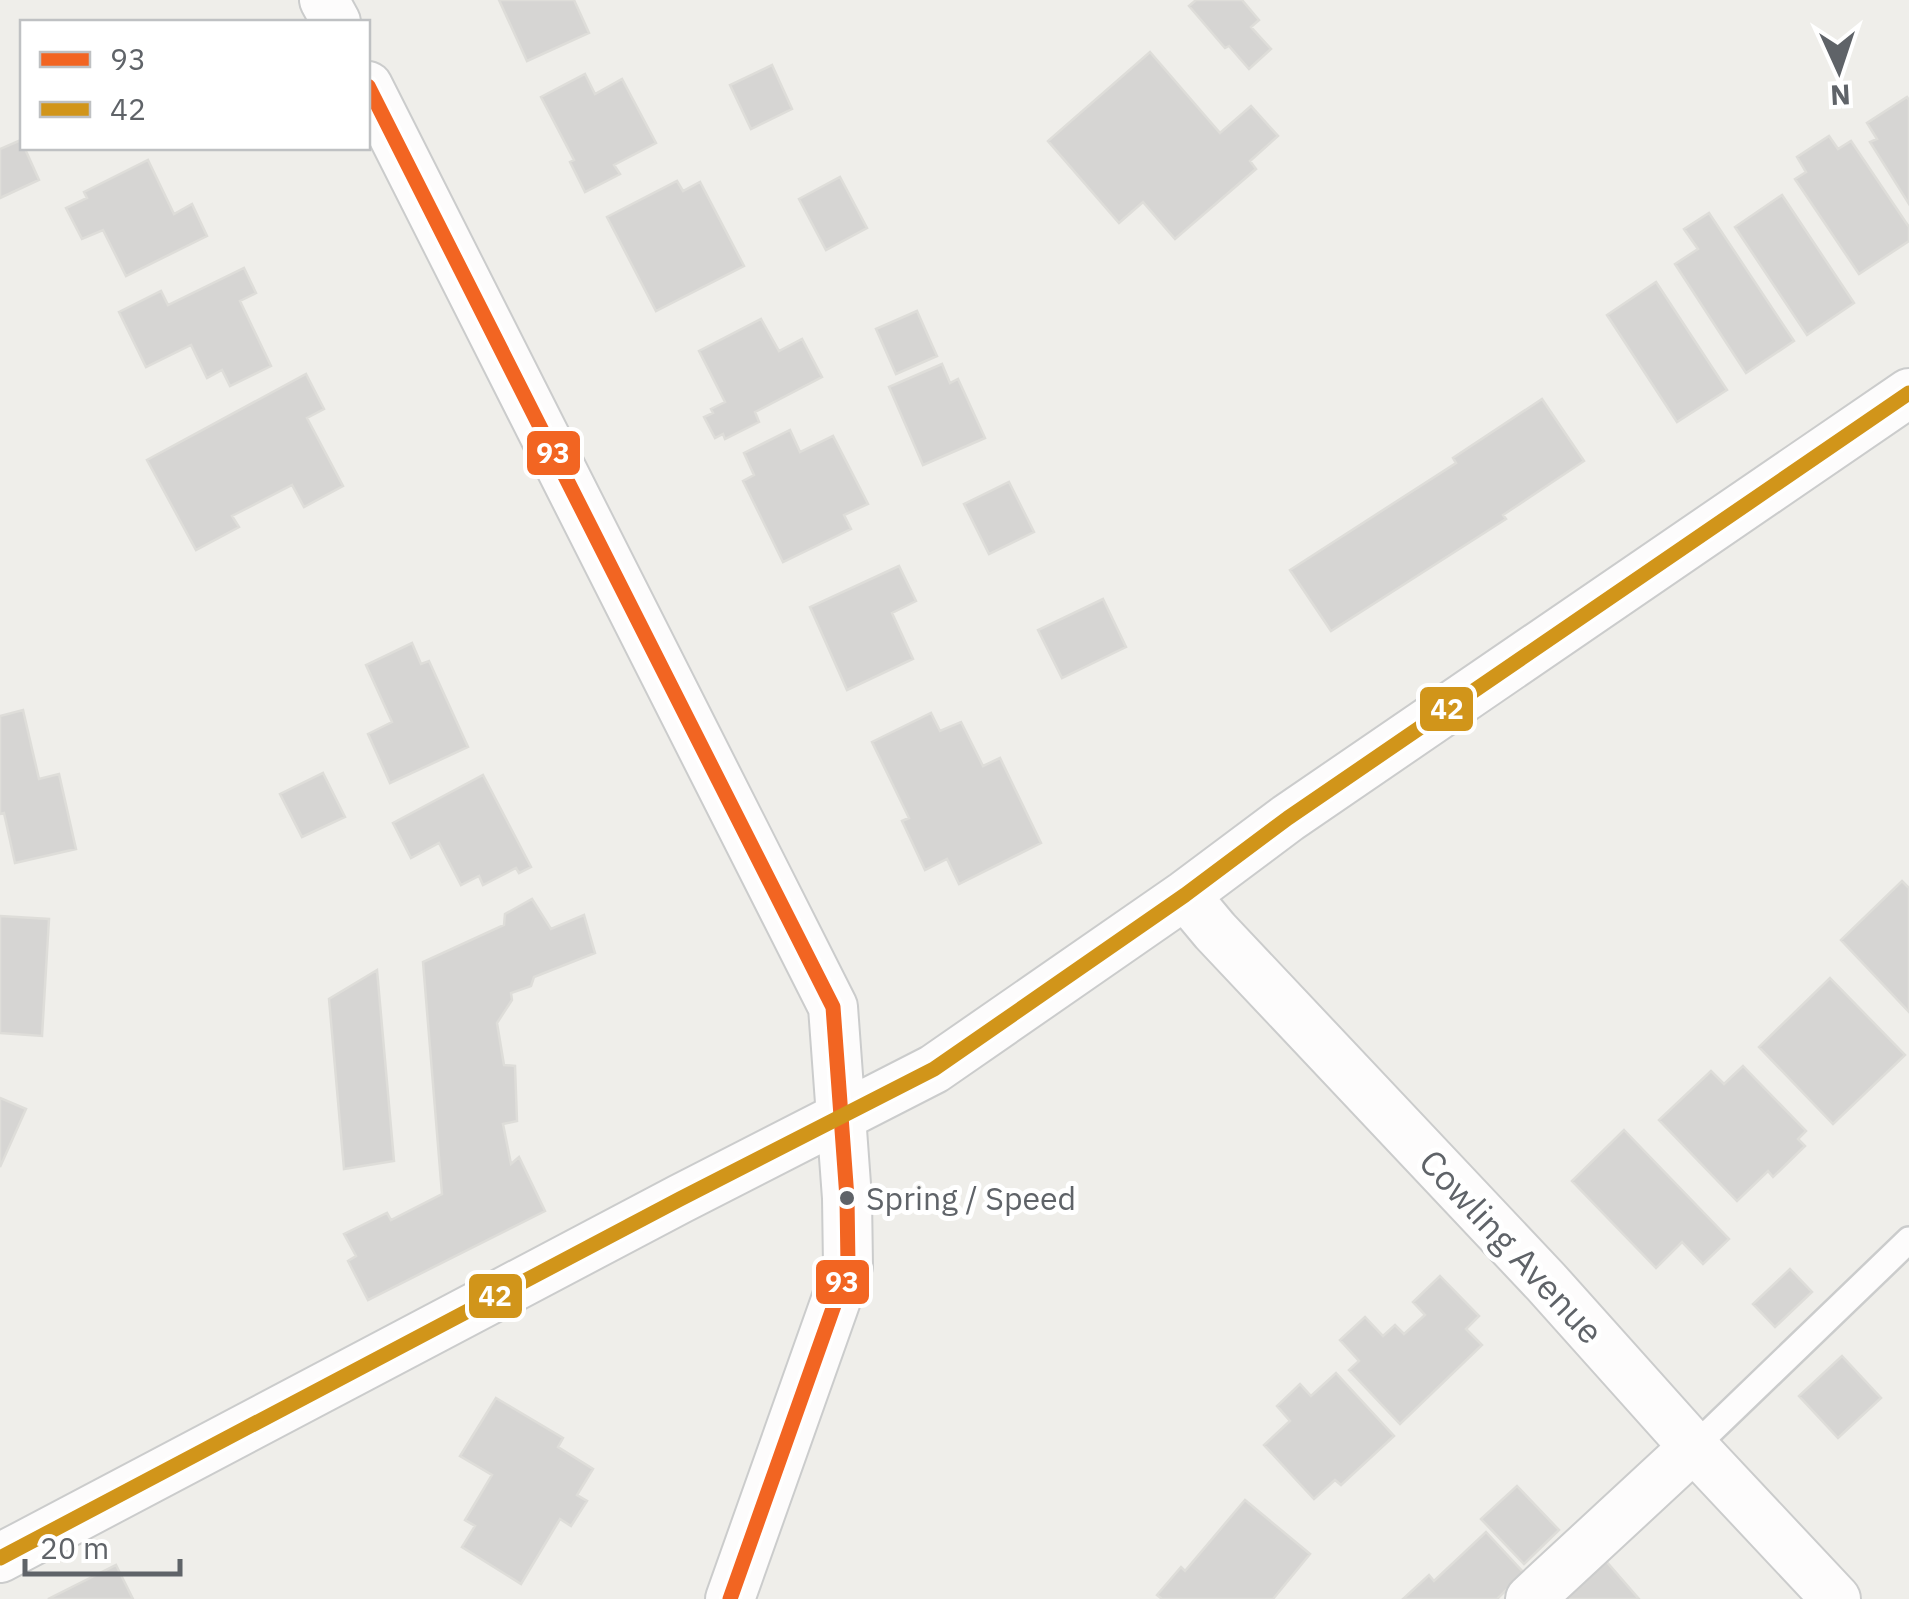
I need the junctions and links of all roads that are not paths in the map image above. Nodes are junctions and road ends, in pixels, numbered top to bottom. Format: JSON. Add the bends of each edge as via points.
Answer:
{"nodes":[{"id":1,"x":370,"y":90,"type":"edge"},
{"id":2,"x":1909,"y":393,"type":"edge"},
{"id":3,"x":1185,"y":894,"type":"junction"},
{"id":4,"x":842,"y":1116,"type":"junction"},
{"id":5,"x":1909,"y":1240,"type":"edge"},
{"id":6,"x":1694,"y":1447,"type":"junction"},
{"id":7,"x":0,"y":1558,"type":"edge"},
{"id":8,"x":730,"y":1599,"type":"edge"},
{"id":9,"x":1530,"y":1599,"type":"edge"},
{"id":10,"x":1836,"y":1599,"type":"edge"}],
"edges":[{"from":1,"to":4,"type":"street","via":[[834,1007]]},
{"from":2,"to":3,"type":"street"},
{"from":3,"to":4,"type":"street","via":[[934,1069]]},
{"from":3,"to":6,"type":"street","name":"Cowling Avenue"},
{"from":4,"to":7,"type":"street"},
{"from":4,"to":8,"type":"street","via":[[848,1266]]},
{"from":5,"to":6,"type":"lane"},
{"from":6,"to":9,"type":"street"},
{"from":6,"to":10,"type":"street","name":"Cowling Avenue"}]}
